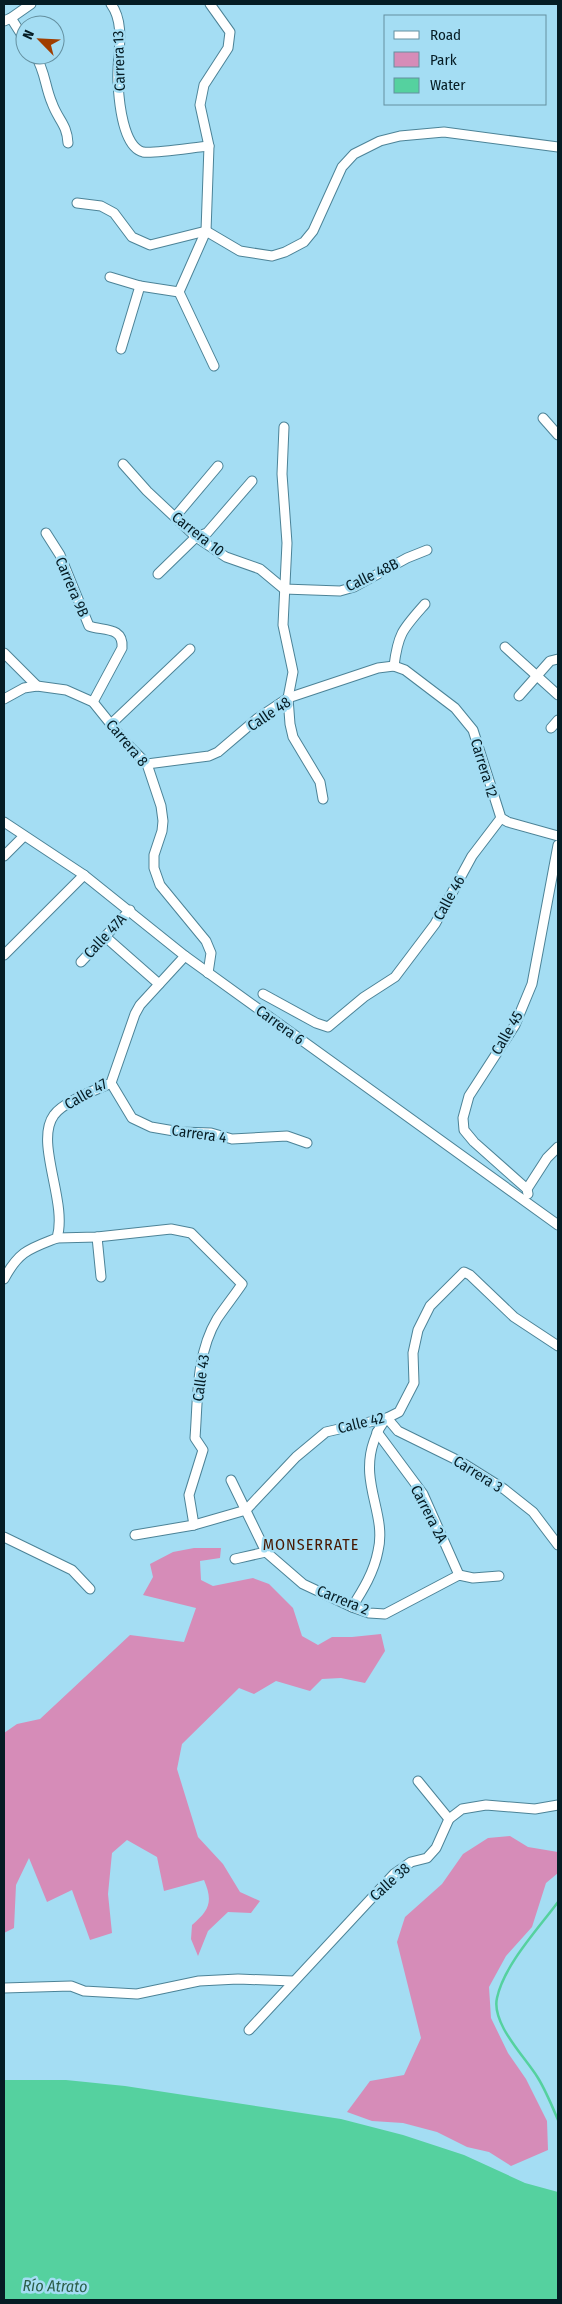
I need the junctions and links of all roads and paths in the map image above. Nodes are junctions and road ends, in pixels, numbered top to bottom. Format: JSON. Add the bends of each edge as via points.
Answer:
{"nodes":[{"id":1,"x":31,"y":4,"type":"edge"},
{"id":2,"x":111,"y":4,"type":"edge"},
{"id":3,"x":210,"y":4,"type":"edge"},
{"id":4,"x":7,"y":19,"type":"edge"},
{"id":5,"x":41,"y":65,"type":"edge"},
{"id":6,"x":68,"y":143,"type":"dead end"},
{"id":7,"x":209,"y":146,"type":"junction"},
{"id":8,"x":558,"y":147,"type":"edge"},
{"id":9,"x":77,"y":203,"type":"dead end"},
{"id":10,"x":206,"y":232,"type":"junction"},
{"id":11,"x":110,"y":277,"type":"dead end"},
{"id":12,"x":140,"y":286,"type":"junction"},
{"id":13,"x":179,"y":292,"type":"junction"},
{"id":14,"x":121,"y":349,"type":"dead end"},
{"id":15,"x":214,"y":366,"type":"dead end"},
{"id":16,"x":543,"y":418,"type":"dead end"},
{"id":17,"x":284,"y":427,"type":"dead end"},
{"id":18,"x":558,"y":435,"type":"edge"},
{"id":19,"x":123,"y":464,"type":"dead end"},
{"id":20,"x":218,"y":466,"type":"dead end"},
{"id":21,"x":252,"y":481,"type":"dead end"},
{"id":22,"x":175,"y":517,"type":"junction"},
{"id":23,"x":46,"y":533,"type":"dead end"},
{"id":24,"x":196,"y":537,"type":"junction"},
{"id":25,"x":428,"y":550,"type":"dead end"},
{"id":26,"x":158,"y":574,"type":"dead end"},
{"id":27,"x":284,"y":589,"type":"junction"},
{"id":28,"x":425,"y":604,"type":"dead end"},
{"id":29,"x":505,"y":647,"type":"dead end"},
{"id":30,"x":190,"y":649,"type":"dead end"},
{"id":31,"x":4,"y":653,"type":"edge"},
{"id":32,"x":558,"y":659,"type":"edge"},
{"id":33,"x":394,"y":666,"type":"junction"},
{"id":34,"x":536,"y":676,"type":"junction"},
{"id":35,"x":38,"y":686,"type":"junction"},
{"id":36,"x":558,"y":695,"type":"edge"},
{"id":37,"x":519,"y":696,"type":"dead end"},
{"id":38,"x":288,"y":698,"type":"junction"},
{"id":39,"x":4,"y":699,"type":"edge"},
{"id":40,"x":93,"y":702,"type":"junction"},
{"id":41,"x":558,"y":720,"type":"edge"},
{"id":42,"x":111,"y":724,"type":"junction"},
{"id":43,"x":551,"y":728,"type":"dead end"},
{"id":44,"x":147,"y":764,"type":"junction"},
{"id":45,"x":322,"y":798,"type":"dead end"},
{"id":46,"x":501,"y":818,"type":"junction"},
{"id":47,"x":4,"y":822,"type":"edge"},
{"id":48,"x":24,"y":836,"type":"junction"},
{"id":49,"x":558,"y":836,"type":"edge"},
{"id":50,"x":558,"y":846,"type":"edge"},
{"id":51,"x":4,"y":856,"type":"edge"},
{"id":52,"x":84,"y":875,"type":"junction"},
{"id":53,"x":130,"y":910,"type":"junction"},
{"id":54,"x":109,"y":940,"type":"dead end"},
{"id":55,"x":4,"y":956,"type":"edge"},
{"id":56,"x":185,"y":956,"type":"junction"},
{"id":57,"x":81,"y":962,"type":"dead end"},
{"id":58,"x":208,"y":973,"type":"junction"},
{"id":59,"x":159,"y":984,"type":"junction"},
{"id":60,"x":263,"y":994,"type":"dead end"},
{"id":61,"x":111,"y":1083,"type":"junction"},
{"id":62,"x":307,"y":1143,"type":"dead end"},
{"id":63,"x":558,"y":1148,"type":"edge"},
{"id":64,"x":527,"y":1189,"type":"junction"},
{"id":65,"x":530,"y":1205,"type":"junction"},
{"id":66,"x":558,"y":1225,"type":"edge"},
{"id":67,"x":98,"y":1237,"type":"junction"},
{"id":68,"x":57,"y":1238,"type":"junction"},
{"id":69,"x":102,"y":1277,"type":"dead end"},
{"id":70,"x":4,"y":1279,"type":"edge"},
{"id":71,"x":558,"y":1346,"type":"edge"},
{"id":72,"x":387,"y":1418,"type":"junction"},
{"id":73,"x":377,"y":1432,"type":"junction"},
{"id":74,"x":231,"y":1480,"type":"dead end"},
{"id":75,"x":246,"y":1510,"type":"junction"},
{"id":76,"x":194,"y":1525,"type":"junction"},
{"id":77,"x":135,"y":1535,"type":"dead end"},
{"id":78,"x":4,"y":1537,"type":"edge"},
{"id":79,"x":558,"y":1545,"type":"edge"},
{"id":80,"x":266,"y":1552,"type":"junction"},
{"id":81,"x":235,"y":1559,"type":"dead end"},
{"id":82,"x":459,"y":1575,"type":"junction"},
{"id":83,"x":499,"y":1576,"type":"dead end"},
{"id":84,"x":90,"y":1589,"type":"dead end"},
{"id":85,"x":352,"y":1607,"type":"junction"},
{"id":86,"x":418,"y":1781,"type":"dead end"},
{"id":87,"x":558,"y":1804,"type":"edge"},
{"id":88,"x":449,"y":1819,"type":"junction"},
{"id":89,"x":293,"y":1981,"type":"junction"},
{"id":90,"x":4,"y":1988,"type":"edge"},
{"id":91,"x":248,"y":2030,"type":"dead end"}],
"edges":[{"from":1,"to":4,"type":"street"},
{"from":2,"to":7,"type":"street","name":"Carrera 13","via":[[116,10],[120,42],[119,92],[126,136],[133,147],[144,152]]},
{"from":3,"to":7,"type":"street","via":[[230,32],[228,48],[204,85],[200,105]]},
{"from":5,"to":6,"type":"street","via":[[51,103],[68,131]]},
{"from":7,"to":10,"type":"street"},
{"from":8,"to":10,"type":"street","via":[[444,132],[380,141],[354,154],[342,167],[313,231],[304,242],[285,252],[272,256],[240,251]]},
{"from":9,"to":10,"type":"street","via":[[101,206],[114,213],[132,237],[150,245]]},
{"from":10,"to":13,"type":"street"},
{"from":11,"to":12,"type":"street"},
{"from":12,"to":13,"type":"street"},
{"from":12,"to":14,"type":"street"},
{"from":13,"to":15,"type":"street"},
{"from":16,"to":18,"type":"street"},
{"from":17,"to":27,"type":"street","via":[[282,474],[287,543]]},
{"from":19,"to":22,"type":"street","name":"Carrera 10"},
{"from":20,"to":22,"type":"street"},
{"from":21,"to":24,"type":"street","via":[[207,533]]},
{"from":22,"to":24,"type":"street","name":"Carrera 10"},
{"from":23,"to":40,"type":"street","name":"Carrera 9B","via":[[60,555],[89,626],[108,628],[123,640],[122,648]]},
{"from":24,"to":26,"type":"street"},
{"from":24,"to":27,"type":"street","name":"Carrera 10","via":[[226,557],[260,569]]},
{"from":25,"to":27,"type":"street","name":"Calle 48B","via":[[340,591]]},
{"from":27,"to":38,"type":"street","via":[[283,625],[293,672]]},
{"from":28,"to":33,"type":"street","via":[[397,642]]},
{"from":29,"to":34,"type":"street"},
{"from":30,"to":42,"type":"street"},
{"from":31,"to":35,"type":"street"},
{"from":32,"to":34,"type":"street","via":[[550,660]]},
{"from":33,"to":38,"type":"street","name":"Calle 48","via":[[378,668]]},
{"from":33,"to":46,"type":"street","name":"Carrera 12","via":[[405,670],[455,708],[472,730]]},
{"from":34,"to":36,"type":"street"},
{"from":34,"to":37,"type":"street"},
{"from":35,"to":39,"type":"street","via":[[24,688]]},
{"from":35,"to":40,"type":"street","name":"Carrera 8","via":[[66,690]]},
{"from":38,"to":44,"type":"street","name":"Calle 48","via":[[218,752]]},
{"from":38,"to":45,"type":"street","via":[[293,737],[320,782]]},
{"from":40,"to":42,"type":"street","name":"Carrera 8"},
{"from":41,"to":43,"type":"street"},
{"from":42,"to":44,"type":"street","name":"Carrera 8"},
{"from":44,"to":58,"type":"street","name":"Carrera 8","via":[[163,821],[154,868],[160,885],[206,941],[212,953]]},
{"from":46,"to":49,"type":"street"},
{"from":46,"to":60,"type":"street","name":"Calle 46","via":[[472,856],[436,924],[395,977],[328,1026],[316,1023]]},
{"from":47,"to":48,"type":"street","name":"Carrera 6"},
{"from":48,"to":51,"type":"street"},
{"from":48,"to":52,"type":"street","name":"Carrera 6"},
{"from":50,"to":64,"type":"street","name":"Calle 45","via":[[532,984],[515,1024],[469,1096],[463,1118],[464,1130],[474,1142]]},
{"from":52,"to":53,"type":"street","name":"Carrera 6"},
{"from":52,"to":55,"type":"street"},
{"from":53,"to":56,"type":"street","name":"Carrera 6"},
{"from":53,"to":57,"type":"street","name":"Calle 47A"},
{"from":54,"to":59,"type":"street"},
{"from":56,"to":58,"type":"street","name":"Carrera 6"},
{"from":56,"to":59,"type":"street","name":"Calle 47"},
{"from":58,"to":65,"type":"street","name":"Carrera 6"},
{"from":59,"to":61,"type":"street","name":"Calle 47","via":[[135,1014]]},
{"from":61,"to":62,"type":"street","name":"Carrera 4","via":[[132,1118],[151,1127],[210,1133],[232,1139],[287,1136]]},
{"from":61,"to":68,"type":"street","name":"Calle 47","via":[[54,1114],[46,1134],[61,1220]]},
{"from":63,"to":64,"type":"street","via":[[547,1158]]},
{"from":64,"to":65,"type":"street"},
{"from":65,"to":66,"type":"street","name":"Carrera 6"},
{"from":67,"to":68,"type":"street"},
{"from":67,"to":69,"type":"street"},
{"from":67,"to":76,"type":"street","name":"Calle 43","via":[[171,1229],[191,1233],[242,1284],[217,1320],[200,1366],[195,1438],[204,1450],[189,1495]]},
{"from":68,"to":70,"type":"street","via":[[25,1251]]},
{"from":71,"to":72,"type":"street","name":"Calle 42","via":[[514,1317],[470,1274],[464,1272],[430,1306],[418,1330],[412,1353],[414,1383],[399,1412]]},
{"from":72,"to":73,"type":"street"},
{"from":72,"to":75,"type":"street","name":"Calle 42","via":[[326,1432],[296,1457]]},
{"from":72,"to":79,"type":"street","name":"Carrera 3","via":[[398,1431],[461,1462],[504,1489],[533,1512]]},
{"from":73,"to":82,"type":"street","name":"Carrera 2A","via":[[423,1494]]},
{"from":73,"to":85,"type":"street","via":[[368,1456],[368,1471],[380,1532],[379,1551],[368,1581]]},
{"from":74,"to":75,"type":"street","name":"Carrera 2"},
{"from":75,"to":76,"type":"street"},
{"from":75,"to":80,"type":"street","name":"Carrera 2"},
{"from":76,"to":77,"type":"street"},
{"from":78,"to":84,"type":"street","via":[[72,1570]]},
{"from":80,"to":81,"type":"street"},
{"from":80,"to":85,"type":"street","name":"Carrera 2","via":[[303,1584]]},
{"from":82,"to":83,"type":"street","via":[[472,1578]]},
{"from":82,"to":85,"type":"street","name":"Carrera 2","via":[[385,1614]]},
{"from":86,"to":88,"type":"street"},
{"from":87,"to":88,"type":"street","via":[[535,1809],[486,1805],[462,1809]]},
{"from":88,"to":89,"type":"street","name":"Calle 38","via":[[436,1848],[427,1858],[411,1862],[394,1874]]},
{"from":89,"to":90,"type":"street","via":[[199,1981],[137,1994],[84,1991],[71,1986]]},
{"from":89,"to":91,"type":"street","name":"Calle 38"}]}
